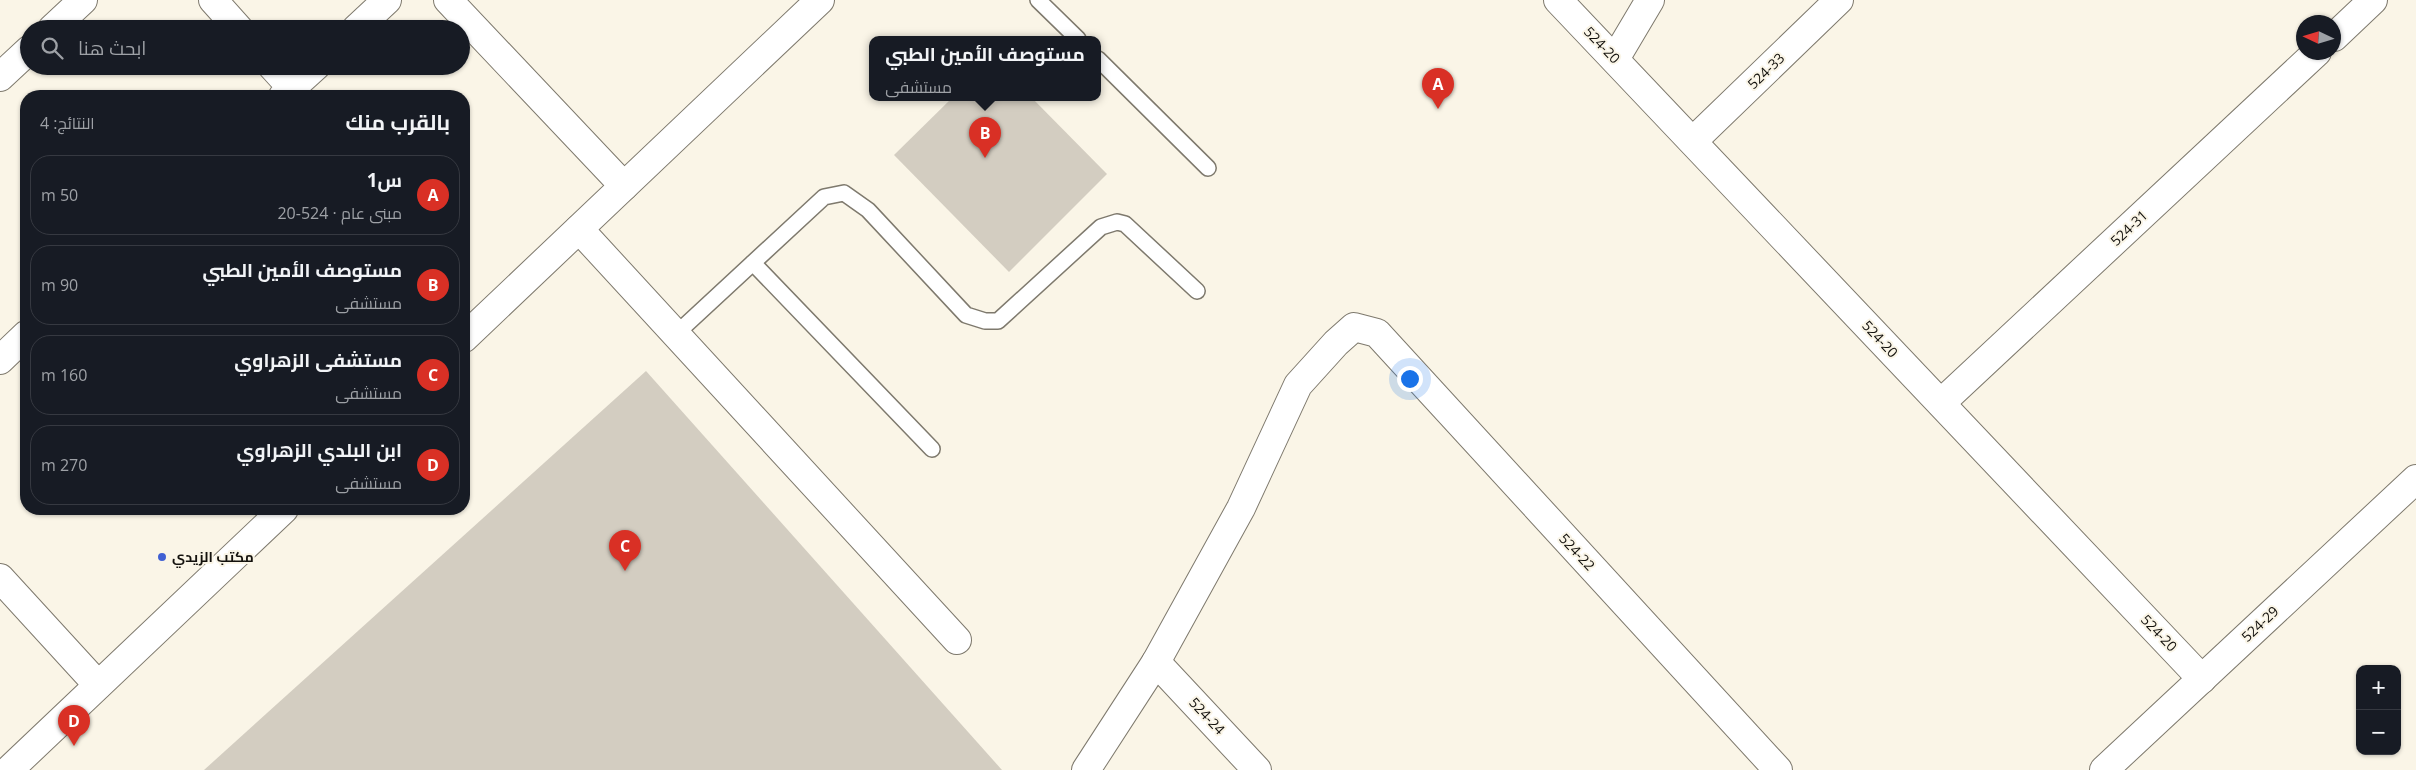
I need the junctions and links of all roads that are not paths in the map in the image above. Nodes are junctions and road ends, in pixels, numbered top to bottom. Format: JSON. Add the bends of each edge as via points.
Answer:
{"nodes":[{"id":1,"x":83,"y":0,"type":"edge"},
{"id":2,"x":213,"y":0,"type":"edge"},
{"id":3,"x":387,"y":0,"type":"edge"},
{"id":4,"x":448,"y":0,"type":"edge"},
{"id":5,"x":820,"y":0,"type":"edge"},
{"id":6,"x":1038,"y":0,"type":"edge"},
{"id":7,"x":1558,"y":0,"type":"edge"},
{"id":8,"x":1650,"y":0,"type":"edge"},
{"id":9,"x":1839,"y":0,"type":"edge"},
{"id":10,"x":2373,"y":0,"type":"edge"},
{"id":11,"x":62,"y":20,"type":"edge"},
{"id":12,"x":230,"y":20,"type":"edge"},
{"id":13,"x":366,"y":20,"type":"edge"},
{"id":14,"x":467,"y":20,"type":"edge"},
{"id":15,"x":470,"y":23,"type":"edge"},
{"id":16,"x":2341,"y":30,"type":"edge"},
{"id":17,"x":1075,"y":36,"type":"edge"},
{"id":18,"x":20,"y":58,"type":"edge"},
{"id":19,"x":1615,"y":59,"type":"junction"},
{"id":20,"x":2308,"y":60,"type":"edge"},
{"id":21,"x":1101,"y":62,"type":"edge"},
{"id":22,"x":278,"y":75,"type":"edge"},
{"id":23,"x":306,"y":75,"type":"edge"},
{"id":24,"x":0,"y":77,"type":"edge"},
{"id":25,"x":287,"y":90,"type":"edge"},
{"id":26,"x":290,"y":90,"type":"edge"},
{"id":27,"x":1693,"y":141,"type":"junction"},
{"id":28,"x":1208,"y":168,"type":"dead end"},
{"id":29,"x":624,"y":186,"type":"junction"},
{"id":30,"x":579,"y":229,"type":"junction"},
{"id":31,"x":752,"y":263,"type":"junction"},
{"id":32,"x":1196,"y":291,"type":"dead end"},
{"id":33,"x":470,"y":332,"type":"edge"},
{"id":34,"x":676,"y":334,"type":"junction"},
{"id":35,"x":20,"y":342,"type":"edge"},
{"id":36,"x":0,"y":360,"type":"edge"},
{"id":37,"x":1941,"y":403,"type":"junction"},
{"id":38,"x":932,"y":449,"type":"dead end"},
{"id":39,"x":2416,"y":479,"type":"edge"},
{"id":40,"x":278,"y":515,"type":"edge"},
{"id":41,"x":0,"y":578,"type":"edge"},
{"id":42,"x":957,"y":640,"type":"dead end"},
{"id":43,"x":1156,"y":662,"type":"junction"},
{"id":44,"x":2202,"y":678,"type":"junction"},
{"id":45,"x":98,"y":685,"type":"junction"},
{"id":46,"x":9,"y":770,"type":"edge"},
{"id":47,"x":1086,"y":770,"type":"edge"},
{"id":48,"x":1257,"y":770,"type":"edge"},
{"id":49,"x":1778,"y":770,"type":"edge"},
{"id":50,"x":2104,"y":770,"type":"edge"}],
"edges":[{"from":1,"to":11,"type":"street"},
{"from":2,"to":12,"type":"street"},
{"from":3,"to":13,"type":"street"},
{"from":4,"to":14,"type":"street"},
{"from":5,"to":29,"type":"street"},
{"from":6,"to":17,"type":"lane"},
{"from":7,"to":19,"type":"street","name":"524-20"},
{"from":8,"to":19,"type":"street"},
{"from":9,"to":27,"type":"street","name":"524-33"},
{"from":10,"to":16,"type":"street"},
{"from":15,"to":29,"type":"street"},
{"from":18,"to":24,"type":"street"},
{"from":19,"to":27,"type":"street","name":"524-20"},
{"from":20,"to":37,"type":"street","name":"524-31"},
{"from":21,"to":28,"type":"lane"},
{"from":22,"to":25,"type":"street"},
{"from":23,"to":26,"type":"street"},
{"from":27,"to":37,"type":"street","name":"524-20"},
{"from":29,"to":30,"type":"street"},
{"from":30,"to":33,"type":"street"},
{"from":30,"to":34,"type":"street"},
{"from":31,"to":32,"type":"lane","via":[[824,197],[844,193],[868,210],[966,315],[985,321],[998,321],[1102,226],[1117,222],[1125,224]]},
{"from":31,"to":34,"type":"lane"},
{"from":31,"to":38,"type":"lane"},
{"from":34,"to":42,"type":"street"},
{"from":35,"to":36,"type":"street"},
{"from":37,"to":44,"type":"street","name":"524-20"},
{"from":39,"to":44,"type":"street","name":"524-29"},
{"from":40,"to":45,"type":"street"},
{"from":41,"to":45,"type":"street"},
{"from":43,"to":47,"type":"street"},
{"from":43,"to":48,"type":"street","name":"524-24"},
{"from":43,"to":49,"type":"street","name":"524-22","via":[[1241,508],[1298,385],[1354,327],[1376,333]]},
{"from":44,"to":50,"type":"street","name":"524-29"},
{"from":45,"to":46,"type":"street"}]}
